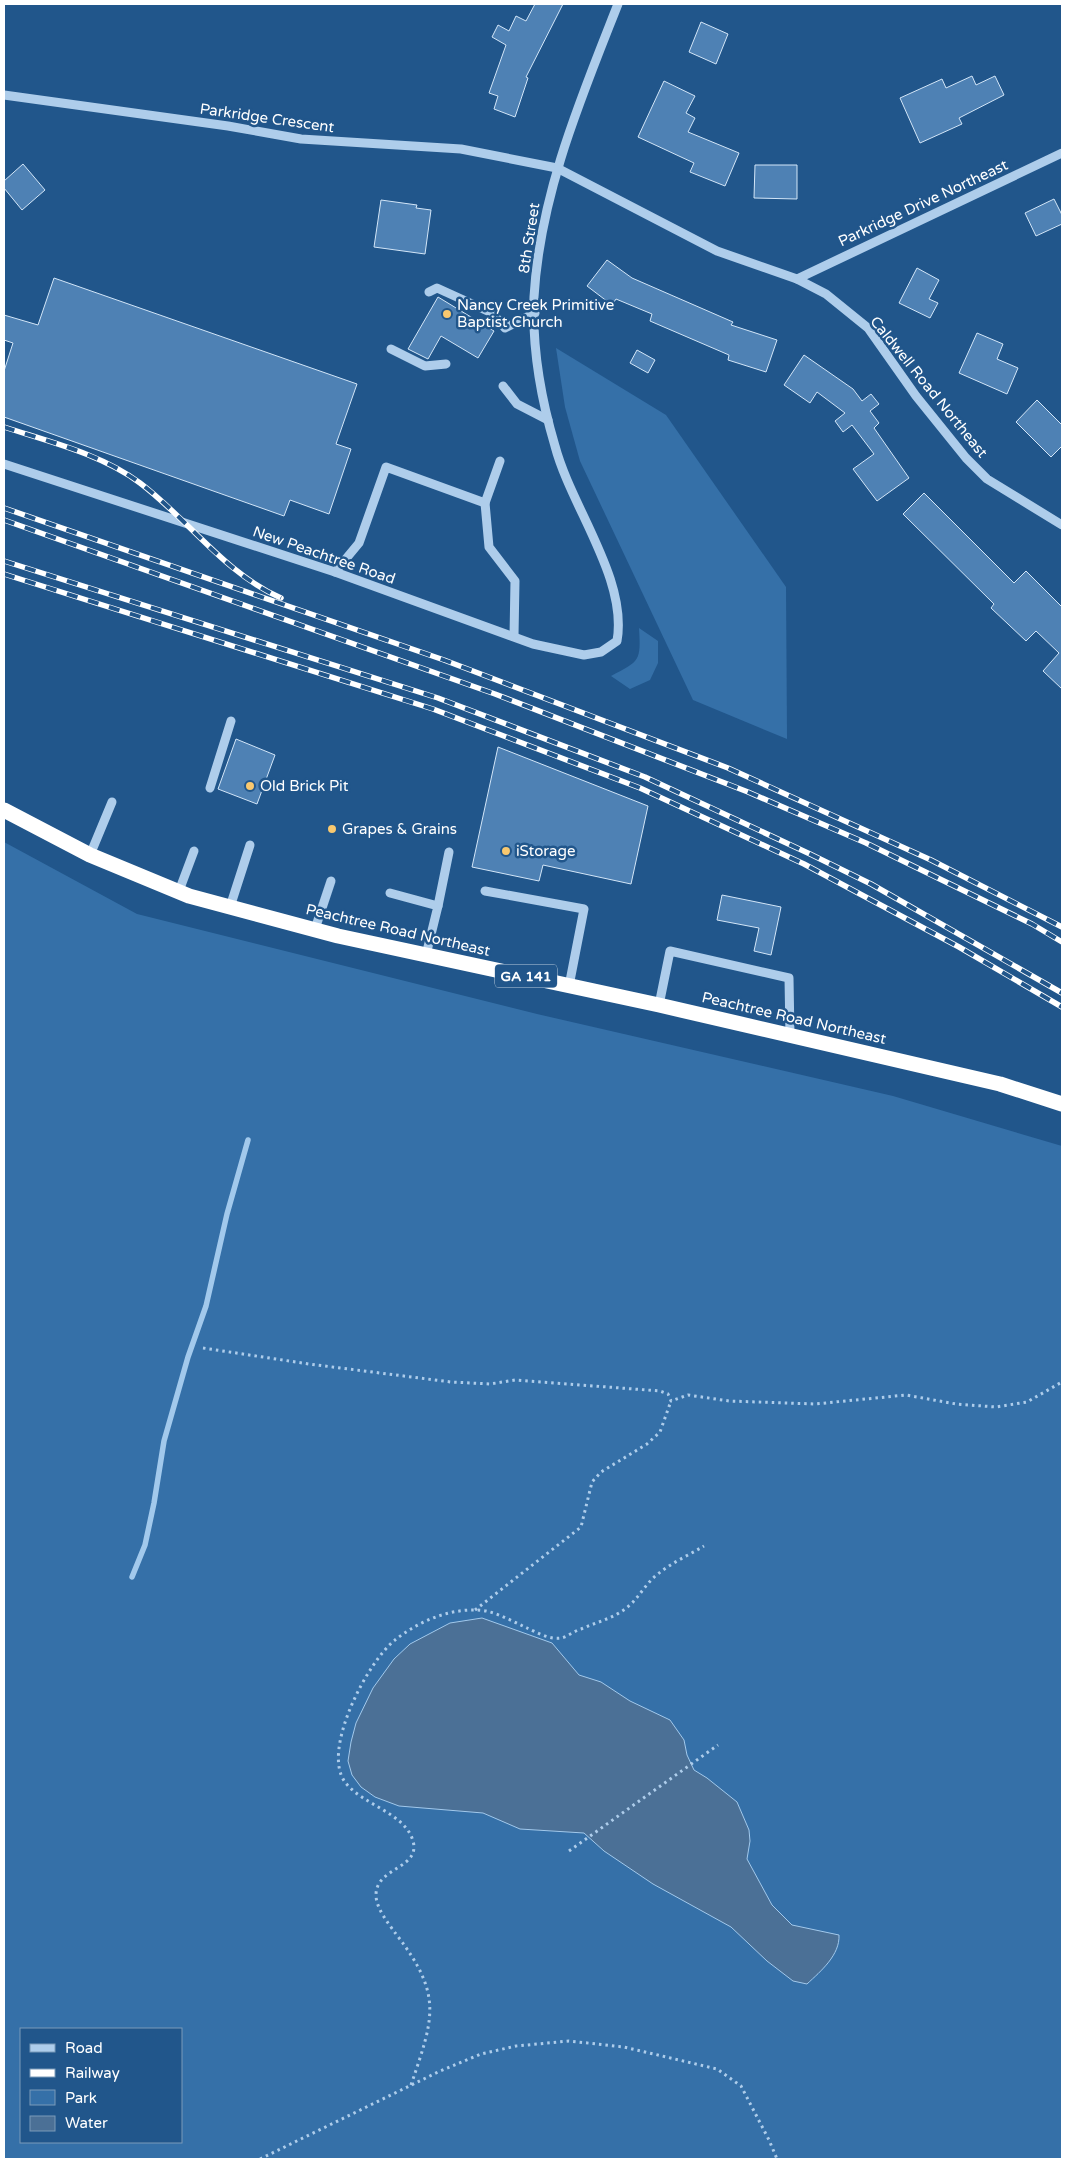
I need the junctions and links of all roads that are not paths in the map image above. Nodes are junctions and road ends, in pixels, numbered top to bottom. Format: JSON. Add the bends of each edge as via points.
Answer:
{"nodes":[{"id":1,"x":618,"y":4,"type":"edge"},
{"id":2,"x":4,"y":95,"type":"edge"},
{"id":3,"x":1062,"y":154,"type":"edge"},
{"id":4,"x":557,"y":168,"type":"junction"},
{"id":5,"x":797,"y":279,"type":"junction"},
{"id":6,"x":429,"y":292,"type":"dead end"},
{"id":7,"x":535,"y":313,"type":"junction"},
{"id":8,"x":391,"y":349,"type":"dead end"},
{"id":9,"x":446,"y":364,"type":"dead end"},
{"id":10,"x":503,"y":386,"type":"dead end"},
{"id":11,"x":548,"y":420,"type":"junction"},
{"id":12,"x":500,"y":461,"type":"dead end"},
{"id":13,"x":4,"y":464,"type":"edge"},
{"id":14,"x":485,"y":503,"type":"junction"},
{"id":15,"x":1062,"y":525,"type":"edge"},
{"id":16,"x":334,"y":572,"type":"junction"},
{"id":17,"x":620,"y":624,"type":"joint"},
{"id":18,"x":514,"y":636,"type":"junction"},
{"id":19,"x":230,"y":721,"type":"dead end"},
{"id":20,"x":210,"y":788,"type":"dead end"},
{"id":21,"x":112,"y":802,"type":"dead end"},
{"id":22,"x":4,"y":810,"type":"edge"},
{"id":23,"x":250,"y":845,"type":"dead end"},
{"id":24,"x":194,"y":851,"type":"dead end"},
{"id":25,"x":449,"y":852,"type":"dead end"},
{"id":26,"x":90,"y":854,"type":"junction"},
{"id":27,"x":331,"y":881,"type":"dead end"},
{"id":28,"x":485,"y":890,"type":"dead end"},
{"id":29,"x":179,"y":891,"type":"junction"},
{"id":30,"x":390,"y":893,"type":"dead end"},
{"id":31,"x":438,"y":906,"type":"junction"},
{"id":32,"x":230,"y":907,"type":"junction"},
{"id":33,"x":315,"y":930,"type":"junction"},
{"id":34,"x":426,"y":955,"type":"junction"},
{"id":35,"x":569,"y":986,"type":"junction"},
{"id":36,"x":659,"y":1005,"type":"junction"},
{"id":37,"x":790,"y":1036,"type":"junction"},
{"id":38,"x":1062,"y":1104,"type":"edge"}],
"edges":[{"from":1,"to":4,"type":"street","name":"8th Street"},
{"from":2,"to":4,"type":"street","name":"Parkridge Crescent","via":[[302,139],[462,149]]},
{"from":3,"to":5,"type":"street","name":"Parkridge Drive Northeast"},
{"from":4,"to":5,"type":"street","name":"Caldwell Road Northeast","via":[[717,252]]},
{"from":4,"to":7,"type":"street","name":"8th Street","via":[[542,233]]},
{"from":5,"to":15,"type":"street","name":"Caldwell Road Northeast","via":[[826,294],[868,328],[916,396],[987,479]]},
{"from":6,"to":7,"type":"street","via":[[437,288],[492,313],[505,328]]},
{"from":7,"to":11,"type":"street","name":"8th Street","via":[[537,364]]},
{"from":8,"to":9,"type":"street","via":[[425,366]]},
{"from":10,"to":11,"type":"street","via":[[517,404]]},
{"from":11,"to":17,"type":"street","name":"8th Street","via":[[569,487],[614,590]]},
{"from":12,"to":14,"type":"street"},
{"from":13,"to":16,"type":"street","name":"New Peachtree Road"},
{"from":14,"to":16,"type":"street","via":[[386,467],[359,543]]},
{"from":14,"to":18,"type":"street","via":[[489,547],[515,581]]},
{"from":16,"to":18,"type":"street","name":"New Peachtree Road"},
{"from":17,"to":18,"type":"street","name":"New Peachtree Road","via":[[617,641],[601,652],[584,655],[533,644]]},
{"from":19,"to":20,"type":"street"},
{"from":21,"to":26,"type":"street"},
{"from":22,"to":26,"type":"highway","name":"Peachtree Road Northeast","number":"GA 141"},
{"from":23,"to":32,"type":"street"},
{"from":24,"to":29,"type":"street"},
{"from":25,"to":31,"type":"street"},
{"from":26,"to":29,"type":"highway","name":"Peachtree Road Northeast","number":"GA 141"},
{"from":27,"to":33,"type":"street"},
{"from":28,"to":35,"type":"street","via":[[584,909]]},
{"from":29,"to":32,"type":"highway","name":"Peachtree Road Northeast","number":"GA 141"},
{"from":30,"to":31,"type":"street"},
{"from":31,"to":34,"type":"street"},
{"from":32,"to":33,"type":"highway","name":"Peachtree Road Northeast","number":"GA 141"},
{"from":33,"to":34,"type":"highway","name":"Peachtree Road Northeast","number":"GA 141"},
{"from":34,"to":35,"type":"highway","name":"Peachtree Road Northeast","number":"GA 141"},
{"from":35,"to":36,"type":"highway","name":"Peachtree Road Northeast","number":"GA 141"},
{"from":36,"to":37,"type":"highway","name":"Peachtree Road Northeast","number":"GA 141"},
{"from":36,"to":37,"type":"street","via":[[670,951],[789,978]]},
{"from":37,"to":38,"type":"highway","name":"Peachtree Road Northeast","number":"GA 141","via":[[1000,1084]]}]}
